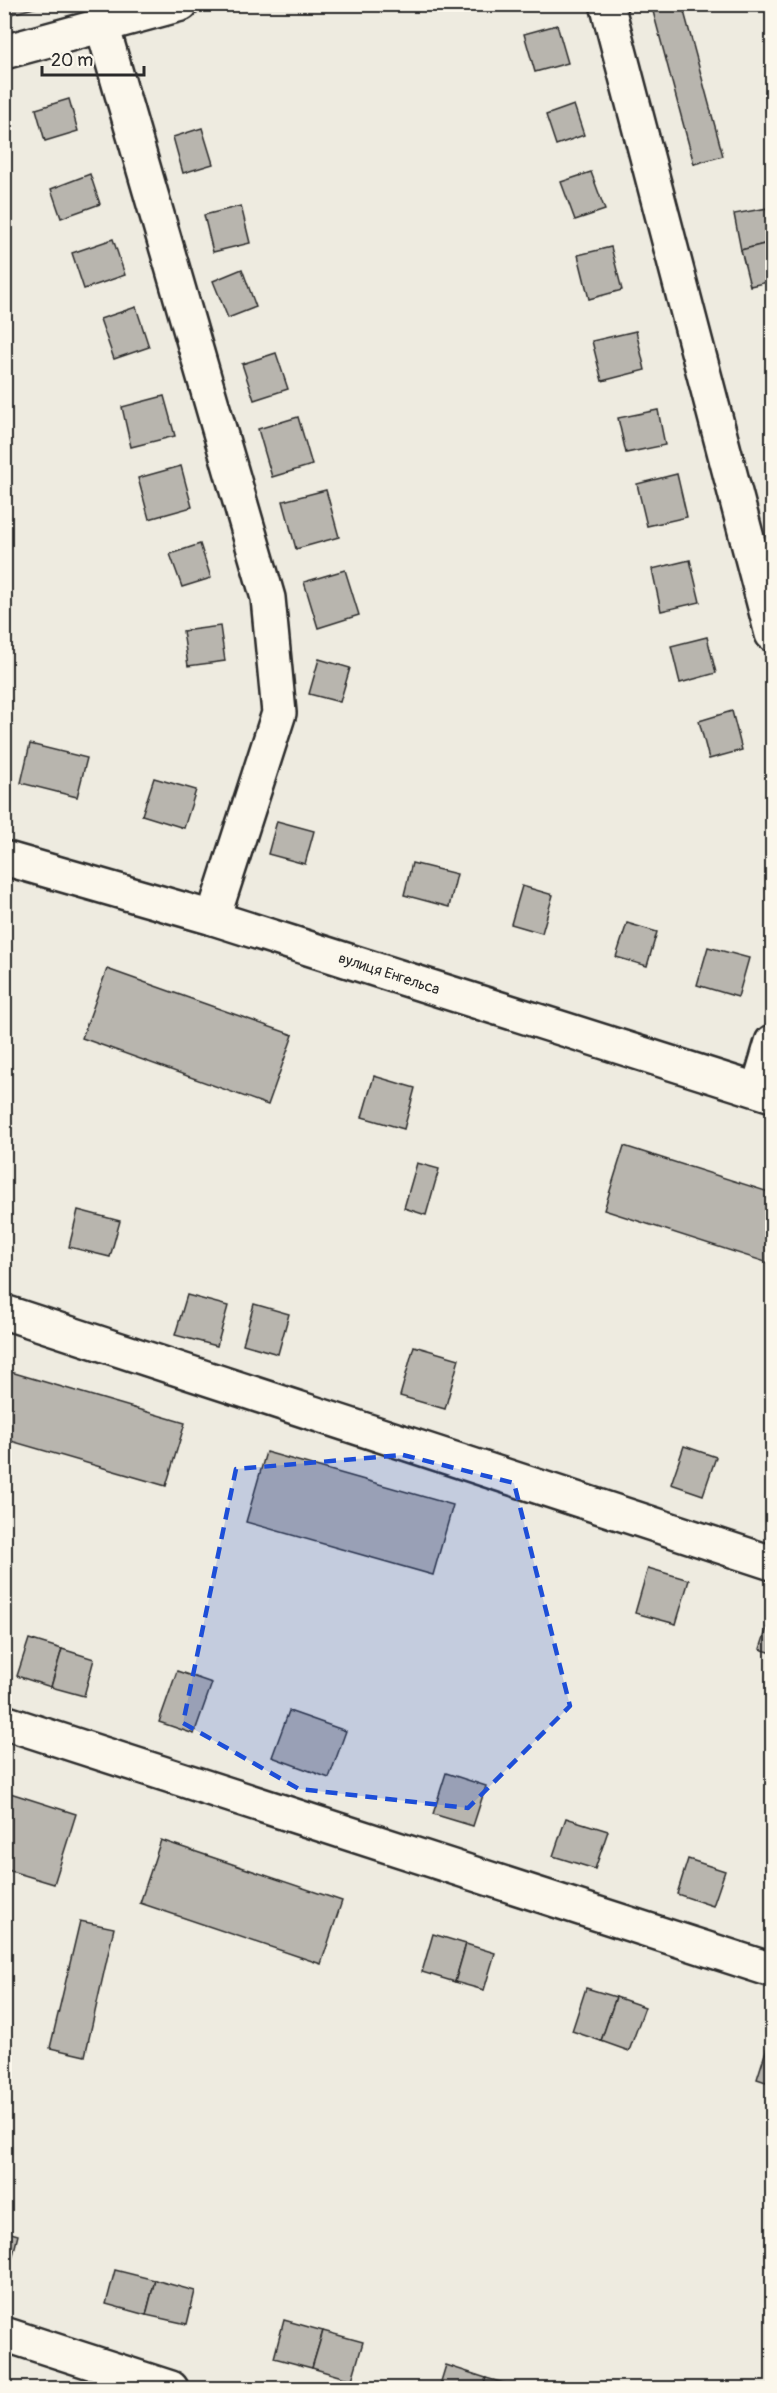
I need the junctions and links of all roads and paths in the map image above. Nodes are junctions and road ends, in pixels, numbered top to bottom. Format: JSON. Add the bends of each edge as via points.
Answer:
{"nodes":[{"id":1,"x":181,"y":4,"type":"edge"},
{"id":2,"x":607,"y":4,"type":"edge"},
{"id":3,"x":102,"y":25,"type":"junction"},
{"id":4,"x":4,"y":52,"type":"edge"},
{"id":5,"x":772,"y":634,"type":"edge"},
{"id":6,"x":4,"y":858,"type":"edge"},
{"id":7,"x":213,"y":918,"type":"junction"},
{"id":8,"x":772,"y":1042,"type":"edge"},
{"id":9,"x":765,"y":1093,"type":"edge"},
{"id":10,"x":4,"y":1312,"type":"edge"},
{"id":11,"x":772,"y":1563,"type":"edge"},
{"id":12,"x":4,"y":1722,"type":"edge"},
{"id":13,"x":772,"y":1970,"type":"edge"},
{"id":14,"x":4,"y":2334,"type":"edge"},
{"id":15,"x":171,"y":2388,"type":"edge"}],
"edges":[{"from":1,"to":3,"type":"street"},
{"from":2,"to":5,"type":"street"},
{"from":3,"to":4,"type":"street"},
{"from":3,"to":7,"type":"street","via":[[268,598],[279,713]]},
{"from":6,"to":7,"type":"street","name":"вулиця Енгельса"},
{"from":7,"to":9,"type":"street","name":"вулиця Енгельса"},
{"from":8,"to":9,"type":"street"},
{"from":10,"to":11,"type":"street"},
{"from":12,"to":13,"type":"street"},
{"from":14,"to":15,"type":"street"}]}
